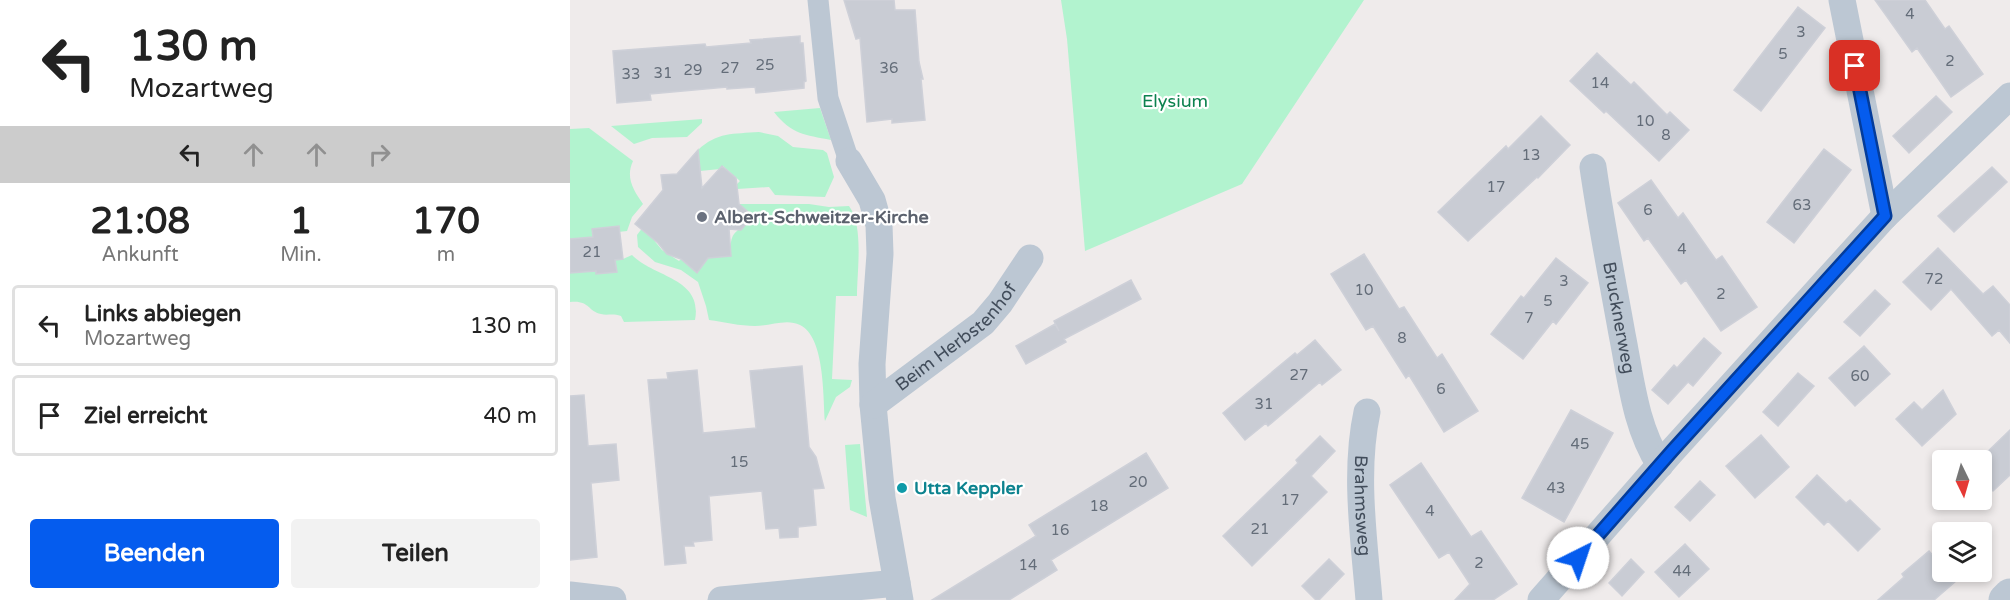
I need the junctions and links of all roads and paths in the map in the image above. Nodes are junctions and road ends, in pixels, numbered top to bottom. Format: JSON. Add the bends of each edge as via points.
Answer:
{"nodes":[{"id":1,"x":818,"y":0,"type":"edge"},
{"id":2,"x":1842,"y":0,"type":"edge"},
{"id":3,"x":2010,"y":96,"type":"edge"},
{"id":4,"x":849,"y":160,"type":"joint"},
{"id":5,"x":1593,"y":167,"type":"dead end"},
{"id":6,"x":1885,"y":216,"type":"junction"},
{"id":7,"x":1030,"y":258,"type":"dead end"},
{"id":8,"x":873,"y":405,"type":"junction"},
{"id":9,"x":1367,"y":412,"type":"dead end"},
{"id":10,"x":1660,"y":465,"type":"junction"},
{"id":11,"x":899,"y":591,"type":"edge"},
{"id":12,"x":570,"y":595,"type":"edge"},
{"id":13,"x":2010,"y":595,"type":"edge"},
{"id":14,"x":613,"y":600,"type":"edge"},
{"id":15,"x":721,"y":600,"type":"edge"},
{"id":16,"x":1369,"y":600,"type":"edge"},
{"id":17,"x":1541,"y":600,"type":"edge"},
{"id":18,"x":2005,"y":600,"type":"edge"}],
"edges":[{"from":1,"to":4,"type":"street","name":"Beim Herbstenhof","via":[[828,98]]},
{"from":2,"to":6,"type":"street"},
{"from":3,"to":6,"type":"street"},
{"from":4,"to":8,"type":"street","name":"Beim Herbstenhof","via":[[872,200],[879,225]]},
{"from":5,"to":10,"type":"street","name":"Brucknerweg","via":[[1639,418]]},
{"from":6,"to":10,"type":"street"},
{"from":7,"to":8,"type":"street","name":"Beim Herbstenhof","via":[[983,323]]},
{"from":8,"to":11,"type":"street","name":"Beim Herbstenhof","via":[[879,475]]},
{"from":9,"to":16,"type":"street","name":"Brahmsweg","via":[[1360,462]]},
{"from":10,"to":17,"type":"street"},
{"from":11,"to":15,"type":"street","name":"Beim Herbstenhof"},
{"from":12,"to":14,"type":"street"},
{"from":13,"to":18,"type":"street"}]}
